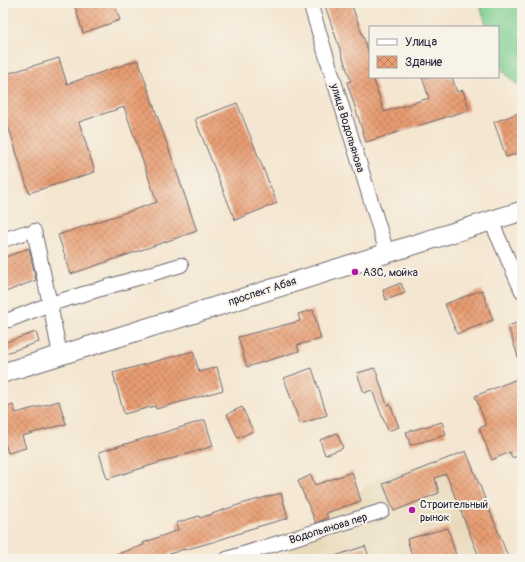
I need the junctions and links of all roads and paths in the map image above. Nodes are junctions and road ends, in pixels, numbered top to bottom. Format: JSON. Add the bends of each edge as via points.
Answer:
{"nodes":[{"id":1,"x":310,"y":3,"type":"edge"},
{"id":2,"x":522,"y":211,"type":"edge"},
{"id":3,"x":491,"y":220,"type":"junction"},
{"id":4,"x":3,"y":240,"type":"edge"},
{"id":5,"x":387,"y":253,"type":"junction"},
{"id":6,"x":181,"y":265,"type":"dead end"},
{"id":7,"x":522,"y":291,"type":"edge"},
{"id":8,"x":50,"y":304,"type":"junction"},
{"id":9,"x":9,"y":320,"type":"dead end"},
{"id":10,"x":60,"y":355,"type":"junction"},
{"id":11,"x":3,"y":373,"type":"edge"},
{"id":12,"x":382,"y":511,"type":"dead end"},
{"id":13,"x":227,"y":559,"type":"edge"}],
"edges":[{"from":1,"to":5,"type":"street","name":"улица Водопьянова"},
{"from":2,"to":3,"type":"main road","name":"проспект Абая"},
{"from":3,"to":5,"type":"main road","name":"проспект Абая"},
{"from":3,"to":7,"type":"street"},
{"from":4,"to":8,"type":"street","via":[[29,232]]},
{"from":5,"to":10,"type":"main road","name":"проспект Абая"},
{"from":6,"to":8,"type":"street"},
{"from":8,"to":9,"type":"street"},
{"from":8,"to":10,"type":"street"},
{"from":10,"to":11,"type":"main road","name":"проспект Абая"},
{"from":12,"to":13,"type":"street","name":"Водопьянова пер"}]}
